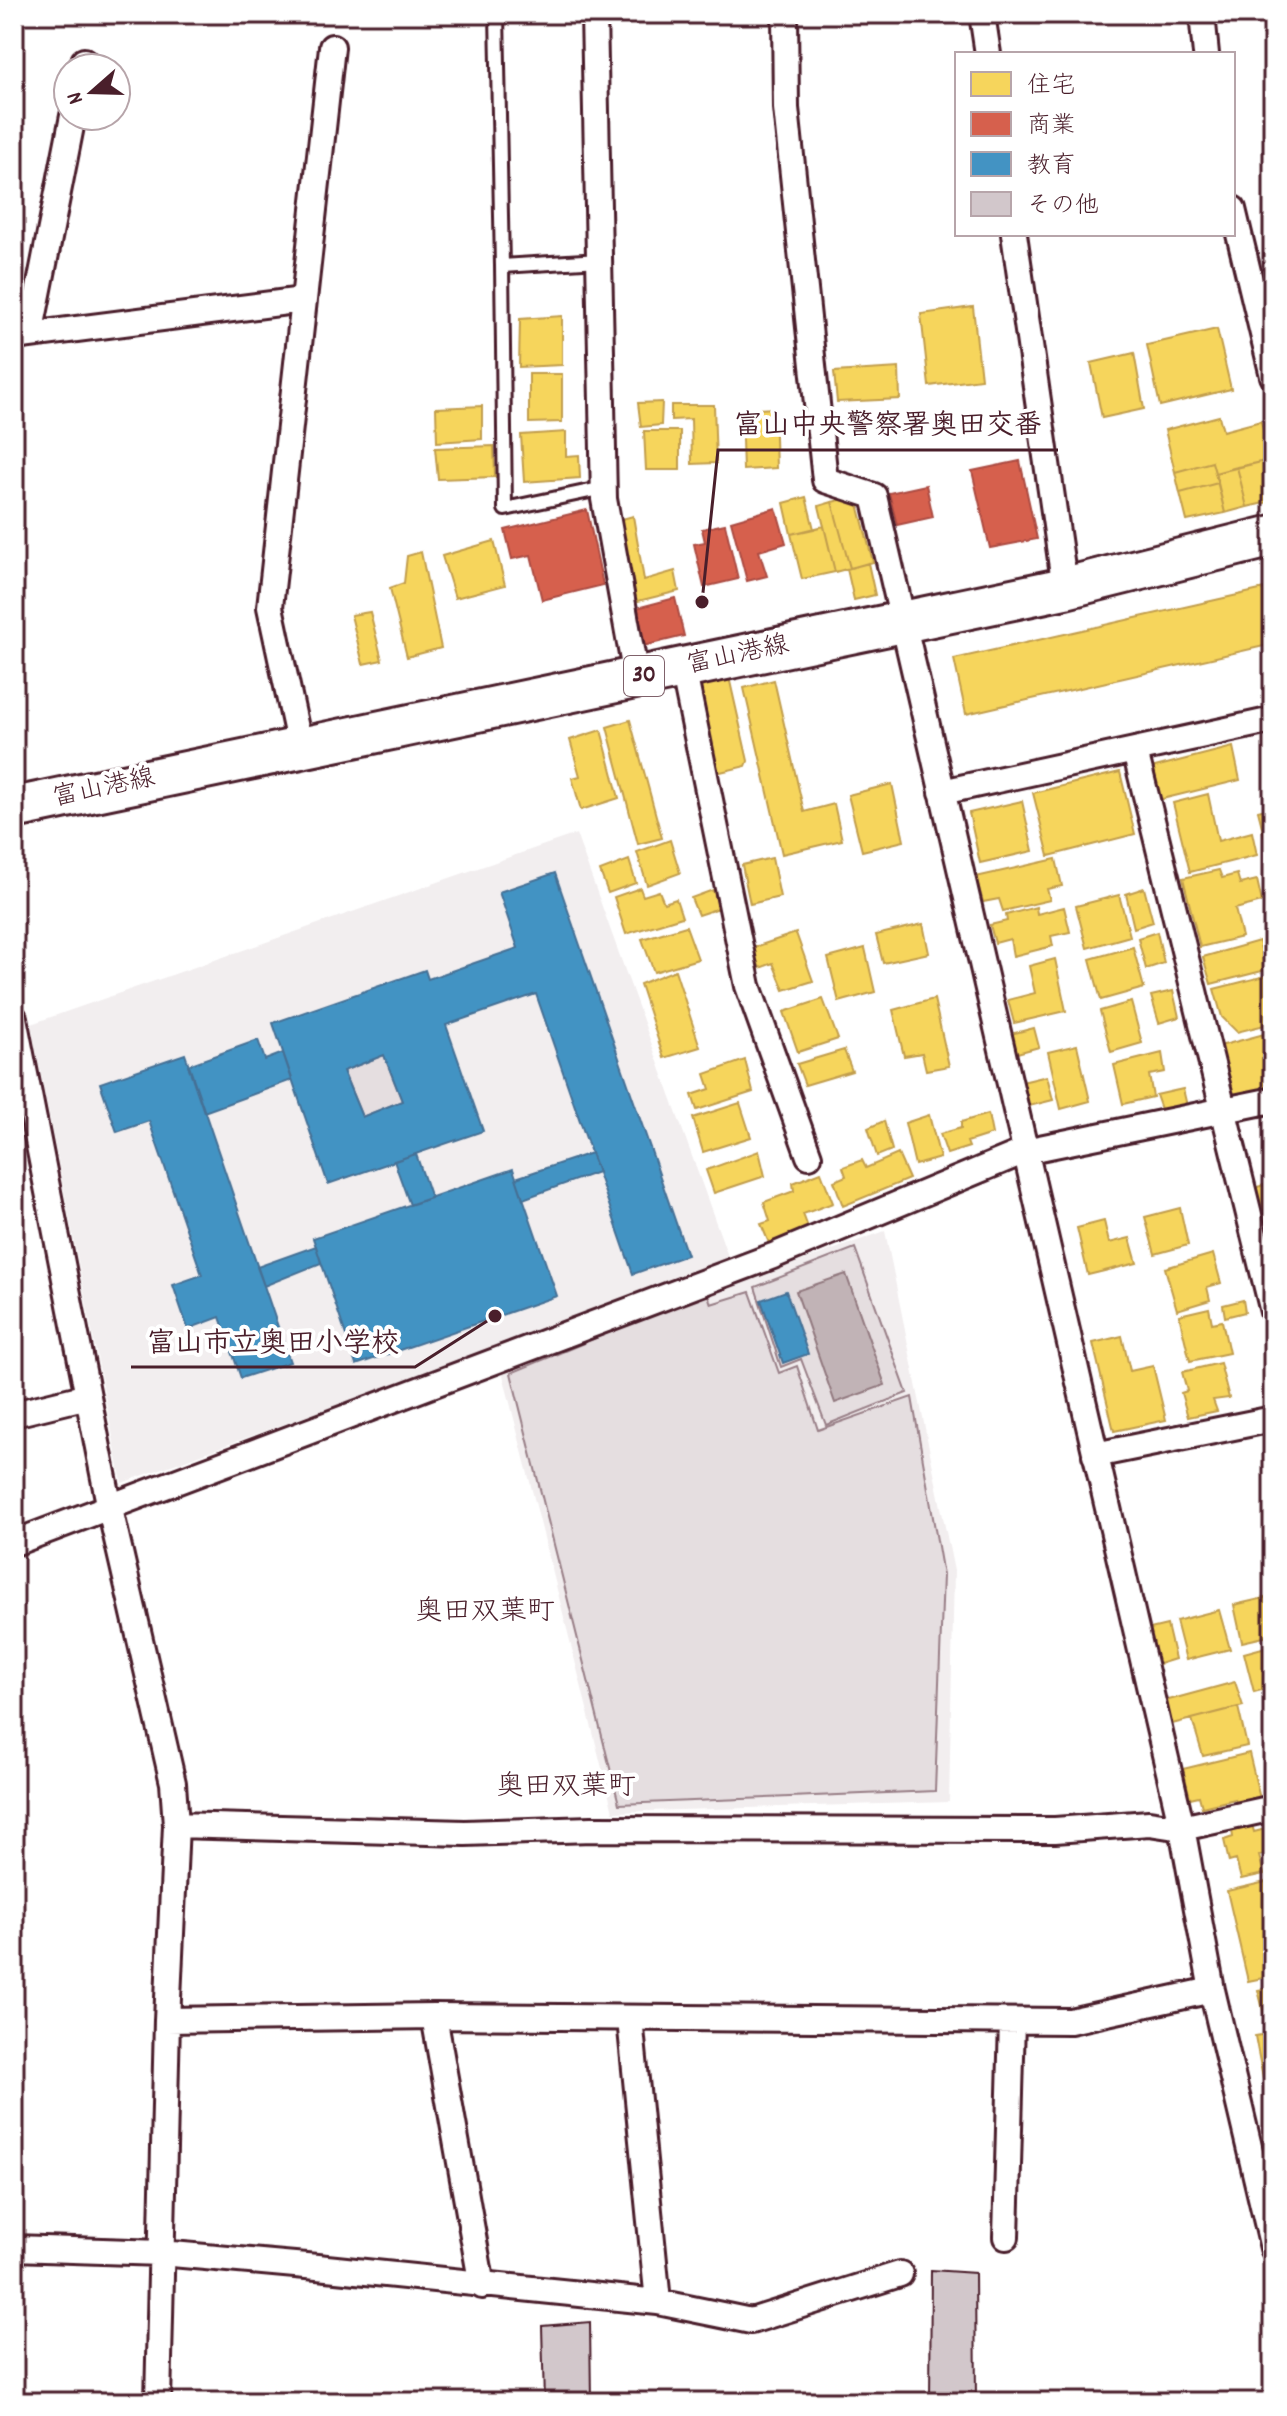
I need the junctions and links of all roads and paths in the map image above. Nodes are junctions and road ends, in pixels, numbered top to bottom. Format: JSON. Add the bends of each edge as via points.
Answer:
{"nodes":[{"id":1,"x":497,"y":14,"type":"edge"},
{"id":2,"x":594,"y":14,"type":"edge"},
{"id":3,"x":785,"y":14,"type":"edge"},
{"id":4,"x":982,"y":14,"type":"edge"},
{"id":5,"x":1202,"y":14,"type":"edge"},
{"id":6,"x":332,"y":47,"type":"dead end"},
{"id":7,"x":988,"y":52,"type":"edge"},
{"id":8,"x":1206,"y":52,"type":"edge"},
{"id":9,"x":69,"y":132,"type":"edge"},
{"id":10,"x":1235,"y":217,"type":"edge"},
{"id":11,"x":1014,"y":236,"type":"edge"},
{"id":12,"x":600,"y":260,"type":"junction"},
{"id":13,"x":502,"y":266,"type":"junction"},
{"id":14,"x":303,"y":300,"type":"junction"},
{"id":15,"x":22,"y":336,"type":"edge"},
{"id":16,"x":1273,"y":376,"type":"edge"},
{"id":17,"x":604,"y":488,"type":"junction"},
{"id":18,"x":1273,"y":536,"type":"edge"},
{"id":19,"x":1065,"y":588,"type":"junction"},
{"id":20,"x":902,"y":621,"type":"junction"},
{"id":21,"x":683,"y":668,"type":"junction"},
{"id":22,"x":636,"y":677,"type":"junction"},
{"id":23,"x":1273,"y":720,"type":"edge"},
{"id":24,"x":300,"y":747,"type":"junction"},
{"id":25,"x":1135,"y":751,"type":"junction"},
{"id":26,"x":942,"y":792,"type":"junction"},
{"id":27,"x":14,"y":808,"type":"edge"},
{"id":28,"x":14,"y":1018,"type":"edge"},
{"id":29,"x":1273,"y":1100,"type":"edge"},
{"id":30,"x":1225,"y":1110,"type":"junction"},
{"id":31,"x":24,"y":1126,"type":"edge"},
{"id":32,"x":1025,"y":1151,"type":"junction"},
{"id":33,"x":809,"y":1156,"type":"dead end"},
{"id":34,"x":1273,"y":1312,"type":"edge"},
{"id":35,"x":88,"y":1396,"type":"junction"},
{"id":36,"x":14,"y":1414,"type":"edge"},
{"id":37,"x":1273,"y":1419,"type":"edge"},
{"id":38,"x":1095,"y":1455,"type":"junction"},
{"id":39,"x":110,"y":1509,"type":"junction"},
{"id":40,"x":14,"y":1543,"type":"edge"},
{"id":41,"x":1273,"y":1808,"type":"edge"},
{"id":42,"x":176,"y":1825,"type":"junction"},
{"id":43,"x":1182,"y":1828,"type":"junction"},
{"id":44,"x":1212,"y":1990,"type":"junction"},
{"id":45,"x":434,"y":2016,"type":"junction"},
{"id":46,"x":630,"y":2019,"type":"junction"},
{"id":47,"x":167,"y":2020,"type":"junction"},
{"id":48,"x":1012,"y":2021,"type":"junction"},
{"id":49,"x":1006,"y":2237,"type":"dead end"},
{"id":50,"x":14,"y":2248,"type":"edge"},
{"id":51,"x":1273,"y":2248,"type":"edge"},
{"id":52,"x":161,"y":2253,"type":"junction"},
{"id":53,"x":900,"y":2274,"type":"dead end"},
{"id":54,"x":482,"y":2286,"type":"junction"},
{"id":55,"x":658,"y":2302,"type":"junction"},
{"id":56,"x":158,"y":2402,"type":"edge"}],
"edges":[{"from":1,"to":13,"type":"lane"},
{"from":2,"to":12,"type":"street"},
{"from":3,"to":20,"type":"street","via":[[786,108],[825,480],[874,496]]},
{"from":4,"to":7,"type":"street"},
{"from":5,"to":8,"type":"street"},
{"from":6,"to":14,"type":"street"},
{"from":9,"to":15,"type":"street"},
{"from":10,"to":16,"type":"street"},
{"from":11,"to":19,"type":"street"},
{"from":12,"to":13,"type":"lane"},
{"from":12,"to":17,"type":"street"},
{"from":13,"to":17,"type":"lane","via":[[505,509]]},
{"from":14,"to":15,"type":"street"},
{"from":14,"to":24,"type":"street","via":[[270,607]]},
{"from":17,"to":22,"type":"street"},
{"from":18,"to":19,"type":"main road","name":"富山港線","number":"30"},
{"from":19,"to":20,"type":"main road","name":"富山港線","number":"30"},
{"from":20,"to":21,"type":"main road","name":"富山港線","number":"30"},
{"from":20,"to":26,"type":"street"},
{"from":21,"to":22,"type":"main road","name":"富山港線","number":"30"},
{"from":21,"to":33,"type":"street","via":[[748,986]]},
{"from":22,"to":24,"type":"main road","name":"富山港線","number":"30"},
{"from":23,"to":25,"type":"street"},
{"from":24,"to":27,"type":"main road","name":"富山港線","number":"30"},
{"from":25,"to":26,"type":"street"},
{"from":25,"to":30,"type":"street"},
{"from":26,"to":32,"type":"street"},
{"from":28,"to":31,"type":"street"},
{"from":29,"to":30,"type":"street"},
{"from":30,"to":32,"type":"street"},
{"from":30,"to":34,"type":"street"},
{"from":31,"to":35,"type":"street"},
{"from":32,"to":38,"type":"street"},
{"from":32,"to":39,"type":"street","via":[[759,1262]]},
{"from":35,"to":36,"type":"street"},
{"from":35,"to":39,"type":"street"},
{"from":37,"to":38,"type":"street"},
{"from":38,"to":43,"type":"street"},
{"from":39,"to":40,"type":"street"},
{"from":39,"to":42,"type":"street","via":[[173,1783]]},
{"from":41,"to":43,"type":"street"},
{"from":42,"to":43,"type":"street","via":[[465,1833],[1055,1830],[1149,1823]]},
{"from":42,"to":47,"type":"street"},
{"from":43,"to":44,"type":"street"},
{"from":44,"to":48,"type":"street","via":[[1070,2021]]},
{"from":44,"to":51,"type":"street"},
{"from":45,"to":46,"type":"street"},
{"from":45,"to":47,"type":"street"},
{"from":45,"to":54,"type":"street"},
{"from":46,"to":48,"type":"street"},
{"from":46,"to":55,"type":"street"},
{"from":47,"to":52,"type":"street"},
{"from":48,"to":49,"type":"street"},
{"from":50,"to":52,"type":"street"},
{"from":52,"to":54,"type":"street"},
{"from":52,"to":56,"type":"street"},
{"from":53,"to":55,"type":"street","via":[[751,2321]]},
{"from":54,"to":55,"type":"street"}]}
